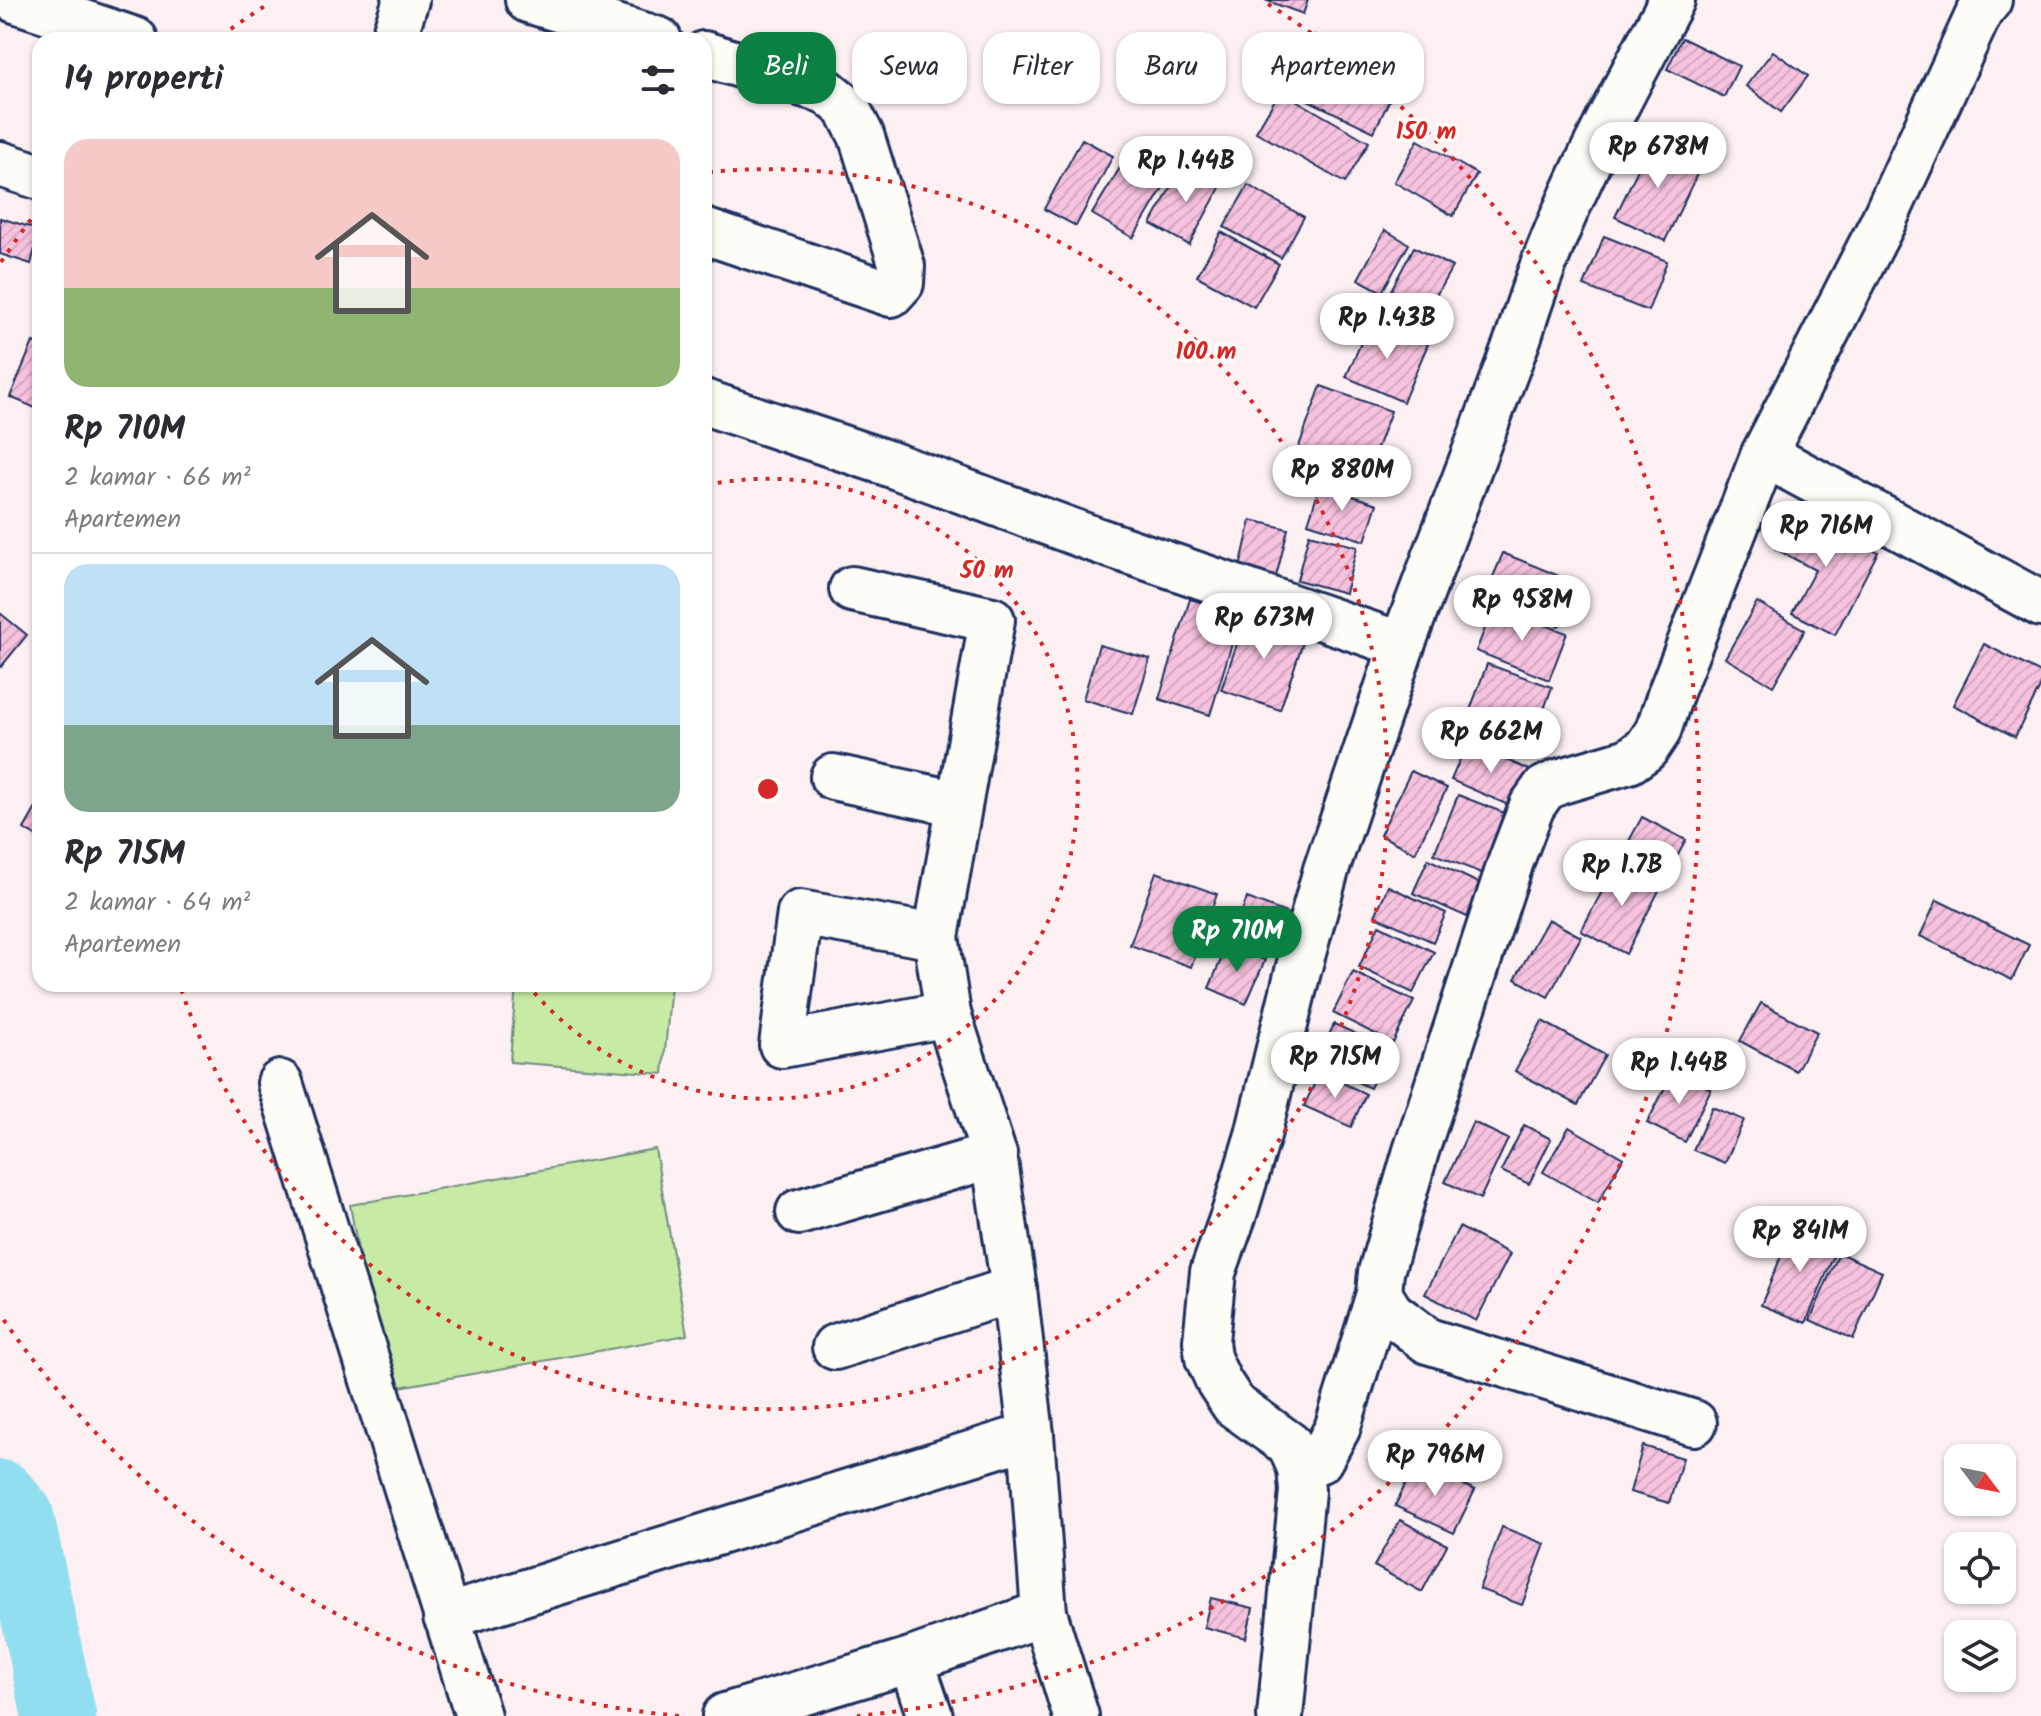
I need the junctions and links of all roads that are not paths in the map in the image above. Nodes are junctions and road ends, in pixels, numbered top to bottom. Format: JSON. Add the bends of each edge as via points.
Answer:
{"nodes":[{"id":1,"x":15,"y":0,"type":"edge"},
{"id":2,"x":406,"y":0,"type":"edge"},
{"id":3,"x":528,"y":0,"type":"edge"},
{"id":4,"x":1672,"y":0,"type":"edge"},
{"id":5,"x":1989,"y":0,"type":"edge"},
{"id":6,"x":111,"y":32,"type":"edge"},
{"id":7,"x":396,"y":32,"type":"edge"},
{"id":8,"x":633,"y":32,"type":"edge"},
{"id":9,"x":712,"y":56,"type":"edge"},
{"id":10,"x":0,"y":164,"type":"edge"},
{"id":11,"x":32,"y":174,"type":"edge"},
{"id":12,"x":712,"y":234,"type":"edge"},
{"id":13,"x":712,"y":405,"type":"edge"},
{"id":14,"x":1764,"y":454,"type":"junction"},
{"id":15,"x":852,"y":589,"type":"dead end"},
{"id":16,"x":2041,"y":604,"type":"edge"},
{"id":17,"x":1402,"y":645,"type":"junction"},
{"id":18,"x":833,"y":777,"type":"dead end"},
{"id":19,"x":959,"y":804,"type":"junction"},
{"id":20,"x":936,"y":937,"type":"junction"},
{"id":21,"x":948,"y":1014,"type":"junction"},
{"id":22,"x":280,"y":1083,"type":"dead end"},
{"id":23,"x":994,"y":1155,"type":"junction"},
{"id":24,"x":799,"y":1212,"type":"dead end"},
{"id":25,"x":1014,"y":1289,"type":"junction"},
{"id":26,"x":1379,"y":1294,"type":"junction"},
{"id":27,"x":835,"y":1347,"type":"dead end"},
{"id":28,"x":1694,"y":1423,"type":"dead end"},
{"id":29,"x":1031,"y":1435,"type":"junction"},
{"id":30,"x":1300,"y":1468,"type":"junction"},
{"id":31,"x":1044,"y":1613,"type":"junction"},
{"id":32,"x":446,"y":1617,"type":"junction"},
{"id":33,"x":911,"y":1660,"type":"junction"},
{"id":34,"x":780,"y":1709,"type":"edge"},
{"id":35,"x":478,"y":1716,"type":"edge"},
{"id":36,"x":725,"y":1716,"type":"edge"},
{"id":37,"x":930,"y":1716,"type":"edge"},
{"id":38,"x":1076,"y":1716,"type":"edge"},
{"id":39,"x":1280,"y":1716,"type":"edge"}],
"edges":[{"from":1,"to":6,"type":"street"},
{"from":2,"to":7,"type":"street"},
{"from":3,"to":8,"type":"street"},
{"from":4,"to":17,"type":"street","via":[[1573,192]]},
{"from":5,"to":14,"type":"street"},
{"from":9,"to":12,"type":"street","via":[[826,91],[847,108],[861,135],[902,266],[901,283],[891,294]]},
{"from":10,"to":11,"type":"street"},
{"from":13,"to":17,"type":"street"},
{"from":14,"to":16,"type":"street"},
{"from":14,"to":26,"type":"street","via":[[1658,731],[1629,761],[1558,782],[1544,789],[1532,806],[1416,1151]]},
{"from":15,"to":19,"type":"street","via":[[992,620]]},
{"from":17,"to":30,"type":"street","via":[[1326,870],[1258,1135],[1213,1272],[1208,1358],[1234,1405],[1290,1445]]},
{"from":18,"to":19,"type":"street"},
{"from":19,"to":20,"type":"street"},
{"from":20,"to":21,"type":"street"},
{"from":20,"to":21,"type":"street","via":[[800,913],[782,1045]]},
{"from":21,"to":23,"type":"street"},
{"from":22,"to":32,"type":"street"},
{"from":23,"to":24,"type":"street"},
{"from":23,"to":25,"type":"street"},
{"from":25,"to":27,"type":"street"},
{"from":25,"to":29,"type":"street"},
{"from":26,"to":28,"type":"street","via":[[1391,1313],[1428,1341]]},
{"from":26,"to":30,"type":"street","via":[[1337,1429],[1320,1460]]},
{"from":29,"to":31,"type":"street"},
{"from":29,"to":32,"type":"street"},
{"from":30,"to":39,"type":"street"},
{"from":31,"to":33,"type":"street"},
{"from":31,"to":38,"type":"street"},
{"from":32,"to":35,"type":"street"},
{"from":33,"to":34,"type":"street"},
{"from":33,"to":37,"type":"street"},
{"from":34,"to":36,"type":"street"}]}
